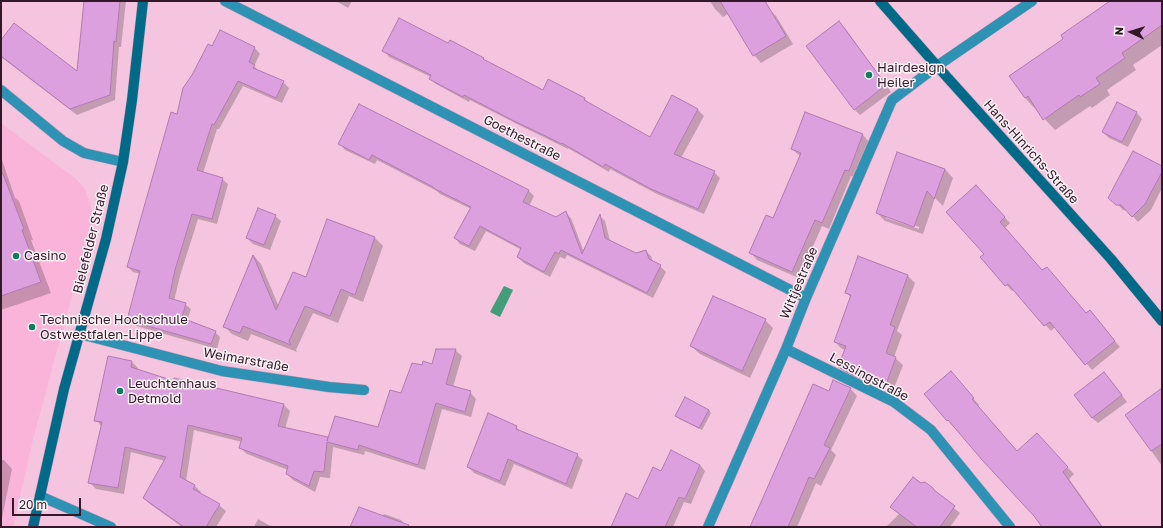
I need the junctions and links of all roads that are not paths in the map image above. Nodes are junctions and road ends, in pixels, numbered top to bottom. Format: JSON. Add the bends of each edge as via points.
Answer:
{"nodes":[{"id":1,"x":143,"y":1,"type":"edge"},
{"id":2,"x":225,"y":1,"type":"edge"},
{"id":3,"x":880,"y":1,"type":"edge"},
{"id":4,"x":1032,"y":1,"type":"edge"},
{"id":5,"x":937,"y":66,"type":"junction"},
{"id":6,"x":1,"y":90,"type":"edge"},
{"id":7,"x":123,"y":162,"type":"junction"},
{"id":8,"x":806,"y":298,"type":"junction"},
{"id":9,"x":1162,"y":321,"type":"edge"},
{"id":10,"x":80,"y":334,"type":"junction"},
{"id":11,"x":786,"y":349,"type":"junction"},
{"id":12,"x":364,"y":390,"type":"dead end"},
{"id":13,"x":40,"y":496,"type":"junction"},
{"id":14,"x":34,"y":527,"type":"edge"},
{"id":15,"x":111,"y":527,"type":"edge"},
{"id":16,"x":708,"y":527,"type":"edge"},
{"id":17,"x":1010,"y":527,"type":"edge"}],
"edges":[{"from":1,"to":7,"type":"main road","name":"Bielefelder Straße"},
{"from":2,"to":8,"type":"street","name":"Goethestraße"},
{"from":3,"to":5,"type":"main road","name":"Hans-Hinrichs-Straße"},
{"from":4,"to":5,"type":"street","name":"Wittjestraße"},
{"from":5,"to":8,"type":"street","name":"Wittjestraße","via":[[892,100]]},
{"from":5,"to":9,"type":"main road","name":"Hans-Hinrichs-Straße","via":[[1111,259]]},
{"from":6,"to":7,"type":"street","via":[[63,141],[84,153]]},
{"from":7,"to":10,"type":"main road","name":"Bielefelder Straße","via":[[106,239]]},
{"from":8,"to":11,"type":"street","name":"Wittjestraße"},
{"from":10,"to":12,"type":"street","name":"Weimarstraße","via":[[222,371]]},
{"from":10,"to":13,"type":"main road","name":"Bielefelder Straße","via":[[64,389]]},
{"from":11,"to":16,"type":"street","name":"Wittjestraße"},
{"from":11,"to":17,"type":"street","name":"Lessingstraße","via":[[894,402],[931,430]]},
{"from":13,"to":14,"type":"main road","name":"Bielefelder Straße"},
{"from":13,"to":15,"type":"street"}]}
